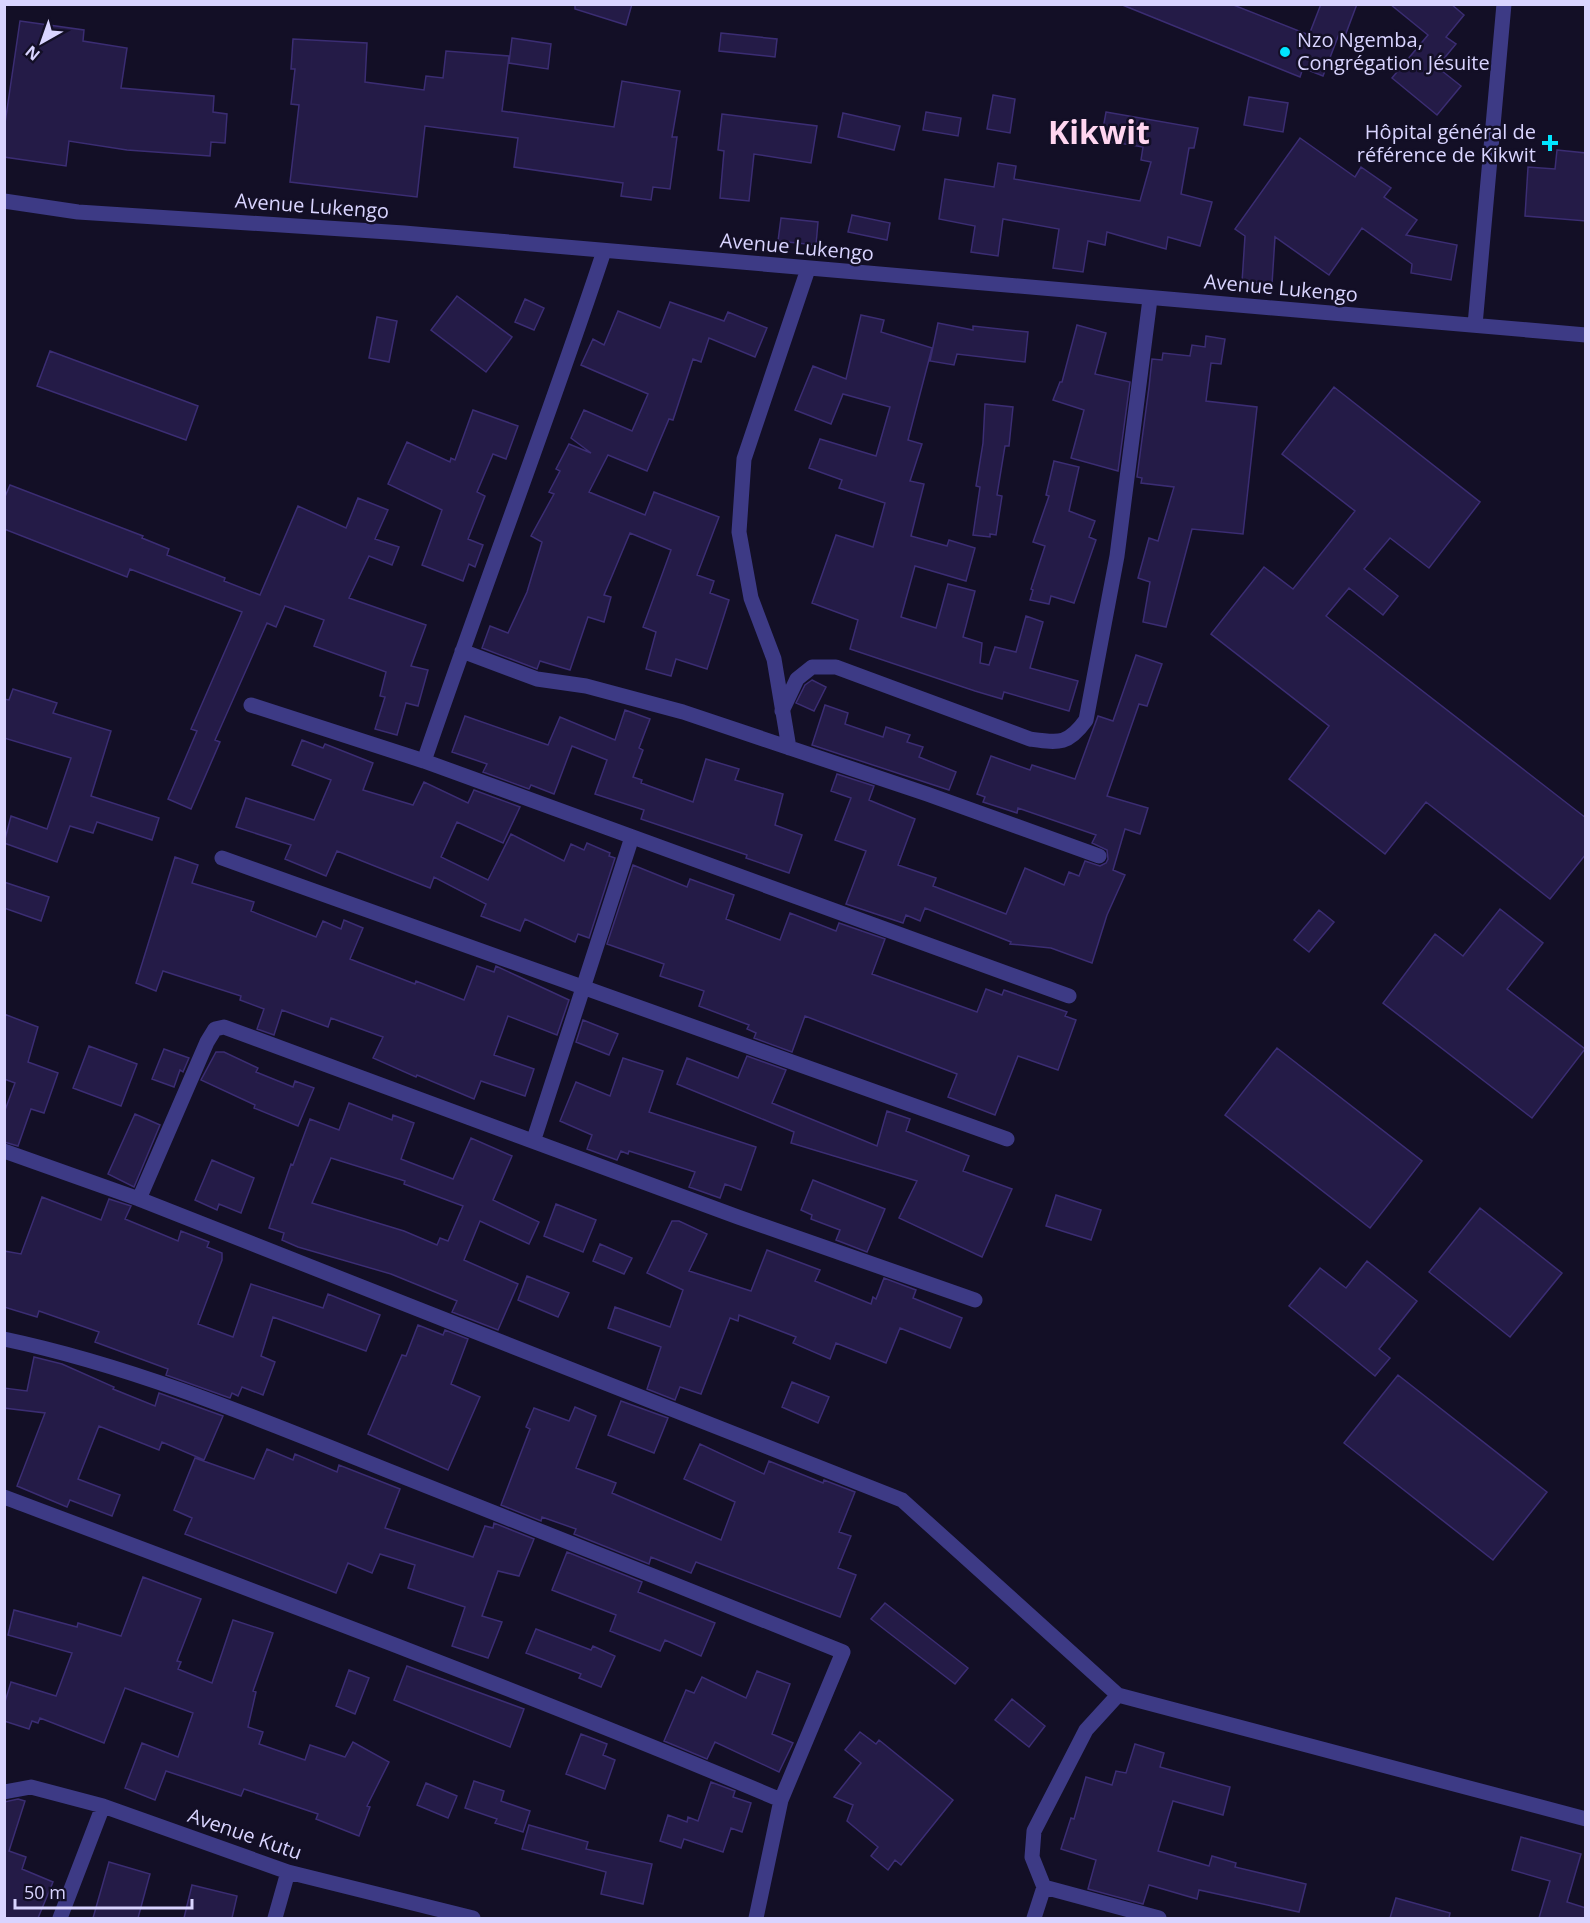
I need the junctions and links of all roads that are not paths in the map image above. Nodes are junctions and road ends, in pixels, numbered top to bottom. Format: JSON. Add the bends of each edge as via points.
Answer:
{"nodes":[{"id":1,"x":1504,"y":4,"type":"edge"},
{"id":2,"x":4,"y":201,"type":"edge"},
{"id":3,"x":604,"y":251,"type":"junction"},
{"id":4,"x":808,"y":269,"type":"junction"},
{"id":5,"x":1150,"y":299,"type":"junction"},
{"id":6,"x":1475,"y":325,"type":"junction"},
{"id":7,"x":1586,"y":335,"type":"edge"},
{"id":8,"x":462,"y":651,"type":"junction"},
{"id":9,"x":251,"y":705,"type":"dead end"},
{"id":10,"x":782,"y":711,"type":"junction"},
{"id":11,"x":789,"y":748,"type":"junction"},
{"id":12,"x":424,"y":761,"type":"junction"},
{"id":13,"x":632,"y":837,"type":"junction"},
{"id":14,"x":1099,"y":856,"type":"dead end"},
{"id":15,"x":222,"y":858,"type":"dead end"},
{"id":16,"x":584,"y":986,"type":"junction"},
{"id":17,"x":1069,"y":996,"type":"dead end"},
{"id":18,"x":534,"y":1139,"type":"junction"},
{"id":19,"x":1007,"y":1139,"type":"dead end"},
{"id":20,"x":4,"y":1151,"type":"edge"},
{"id":21,"x":139,"y":1199,"type":"junction"},
{"id":22,"x":975,"y":1300,"type":"dead end"},
{"id":23,"x":4,"y":1339,"type":"edge"},
{"id":24,"x":4,"y":1497,"type":"edge"},
{"id":25,"x":1118,"y":1695,"type":"junction"},
{"id":26,"x":4,"y":1792,"type":"edge"},
{"id":27,"x":781,"y":1800,"type":"junction"},
{"id":28,"x":103,"y":1806,"type":"junction"},
{"id":29,"x":1586,"y":1819,"type":"edge"},
{"id":30,"x":288,"y":1872,"type":"junction"},
{"id":31,"x":1044,"y":1887,"type":"junction"},
{"id":32,"x":60,"y":1918,"type":"edge"},
{"id":33,"x":275,"y":1918,"type":"edge"},
{"id":34,"x":473,"y":1918,"type":"edge"},
{"id":35,"x":756,"y":1918,"type":"edge"},
{"id":36,"x":1034,"y":1918,"type":"edge"},
{"id":37,"x":1159,"y":1918,"type":"edge"}],
"edges":[{"from":1,"to":6,"type":"street"},
{"from":2,"to":3,"type":"street","name":"Avenue Lukengo","via":[[78,212],[404,233]]},
{"from":3,"to":4,"type":"street","name":"Avenue Lukengo"},
{"from":3,"to":8,"type":"street","via":[[554,404]]},
{"from":4,"to":5,"type":"street","name":"Avenue Lukengo"},
{"from":4,"to":10,"type":"street","via":[[744,459],[739,532],[752,598],[774,658]]},
{"from":5,"to":6,"type":"street","name":"Avenue Lukengo"},
{"from":5,"to":10,"type":"street","via":[[1117,556],[1086,720],[1075,735],[1057,743],[1030,739],[836,668],[812,667],[797,679]]},
{"from":6,"to":7,"type":"street","name":"Avenue Lukengo"},
{"from":8,"to":11,"type":"street","via":[[537,679],[586,686],[683,712]]},
{"from":8,"to":12,"type":"street"},
{"from":9,"to":12,"type":"street"},
{"from":10,"to":11,"type":"street"},
{"from":11,"to":14,"type":"street"},
{"from":12,"to":13,"type":"street"},
{"from":13,"to":16,"type":"street"},
{"from":13,"to":17,"type":"street"},
{"from":15,"to":16,"type":"street"},
{"from":16,"to":18,"type":"street"},
{"from":16,"to":19,"type":"street"},
{"from":18,"to":21,"type":"street","via":[[224,1027],[215,1029]]},
{"from":18,"to":22,"type":"street","via":[[738,1217]]},
{"from":20,"to":21,"type":"street"},
{"from":21,"to":25,"type":"street","via":[[902,1500]]},
{"from":23,"to":27,"type":"street","via":[[109,1365],[304,1437],[843,1652]]},
{"from":24,"to":27,"type":"street","via":[[385,1640]]},
{"from":25,"to":29,"type":"street"},
{"from":25,"to":31,"type":"street","via":[[1086,1730],[1034,1832],[1032,1857]]},
{"from":26,"to":28,"type":"street","name":"Avenue Kutu","via":[[31,1787]]},
{"from":27,"to":35,"type":"street"},
{"from":28,"to":30,"type":"street","name":"Avenue Kutu"},
{"from":28,"to":32,"type":"street"},
{"from":30,"to":33,"type":"street"},
{"from":30,"to":34,"type":"street","name":"Avenue Kutu"},
{"from":31,"to":36,"type":"street"},
{"from":31,"to":37,"type":"street"}]}
